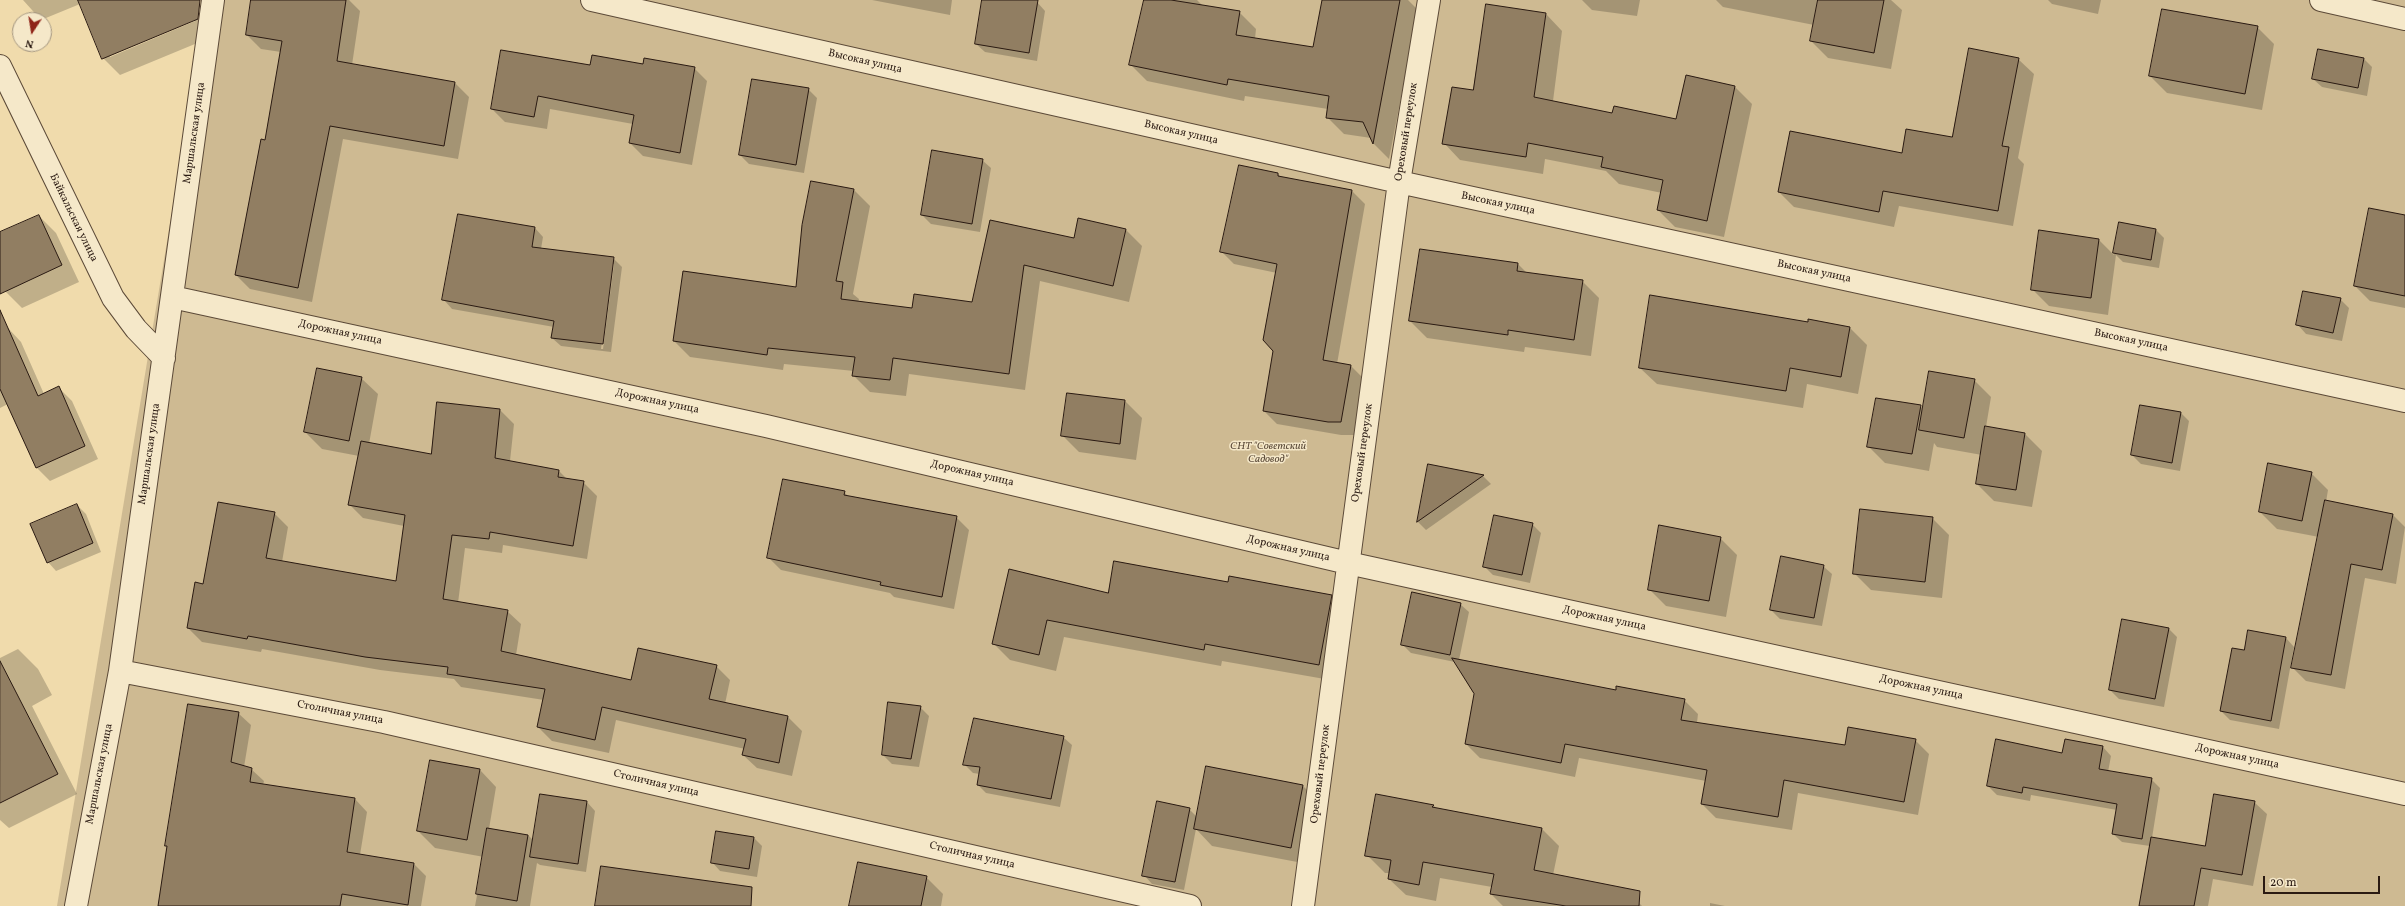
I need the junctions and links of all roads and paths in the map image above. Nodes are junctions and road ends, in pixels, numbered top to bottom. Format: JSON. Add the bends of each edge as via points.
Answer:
{"nodes":[{"id":1,"x":213,"y":0,"type":"edge"},
{"id":2,"x":592,"y":0,"type":"edge"},
{"id":3,"x":1428,"y":0,"type":"edge"},
{"id":4,"x":2321,"y":0,"type":"edge"},
{"id":5,"x":2405,"y":19,"type":"edge"},
{"id":6,"x":0,"y":66,"type":"edge"},
{"id":7,"x":1399,"y":182,"type":"junction"},
{"id":8,"x":172,"y":297,"type":"junction"},
{"id":9,"x":164,"y":358,"type":"junction"},
{"id":10,"x":2405,"y":400,"type":"edge"},
{"id":11,"x":1348,"y":563,"type":"junction"},
{"id":12,"x":120,"y":671,"type":"junction"},
{"id":13,"x":2405,"y":794,"type":"edge"},
{"id":14,"x":76,"y":906,"type":"edge"},
{"id":15,"x":1190,"y":906,"type":"edge"},
{"id":16,"x":1303,"y":906,"type":"edge"}],
"edges":[{"from":1,"to":8,"type":"street","name":"Маршальская улица"},
{"from":2,"to":7,"type":"street","name":"Высокая улица"},
{"from":3,"to":7,"type":"street","name":"Ореховый переулок"},
{"from":4,"to":5,"type":"street"},
{"from":6,"to":9,"type":"street","name":"Байкальская улица","via":[[113,298],[136,329]]},
{"from":7,"to":10,"type":"street","name":"Высокая улица"},
{"from":7,"to":11,"type":"street","name":"Ореховый переулок"},
{"from":8,"to":9,"type":"street","name":"Маршальская улица"},
{"from":8,"to":11,"type":"street","name":"Дорожная улица","via":[[766,426]]},
{"from":9,"to":12,"type":"street","name":"Маршальская улица"},
{"from":11,"to":13,"type":"street","name":"Дорожная улица"},
{"from":11,"to":16,"type":"street","name":"Ореховый переулок"},
{"from":12,"to":14,"type":"street","name":"Маршальская улица"},
{"from":12,"to":15,"type":"street","name":"Столичная улица","via":[[384,722]]}]}
